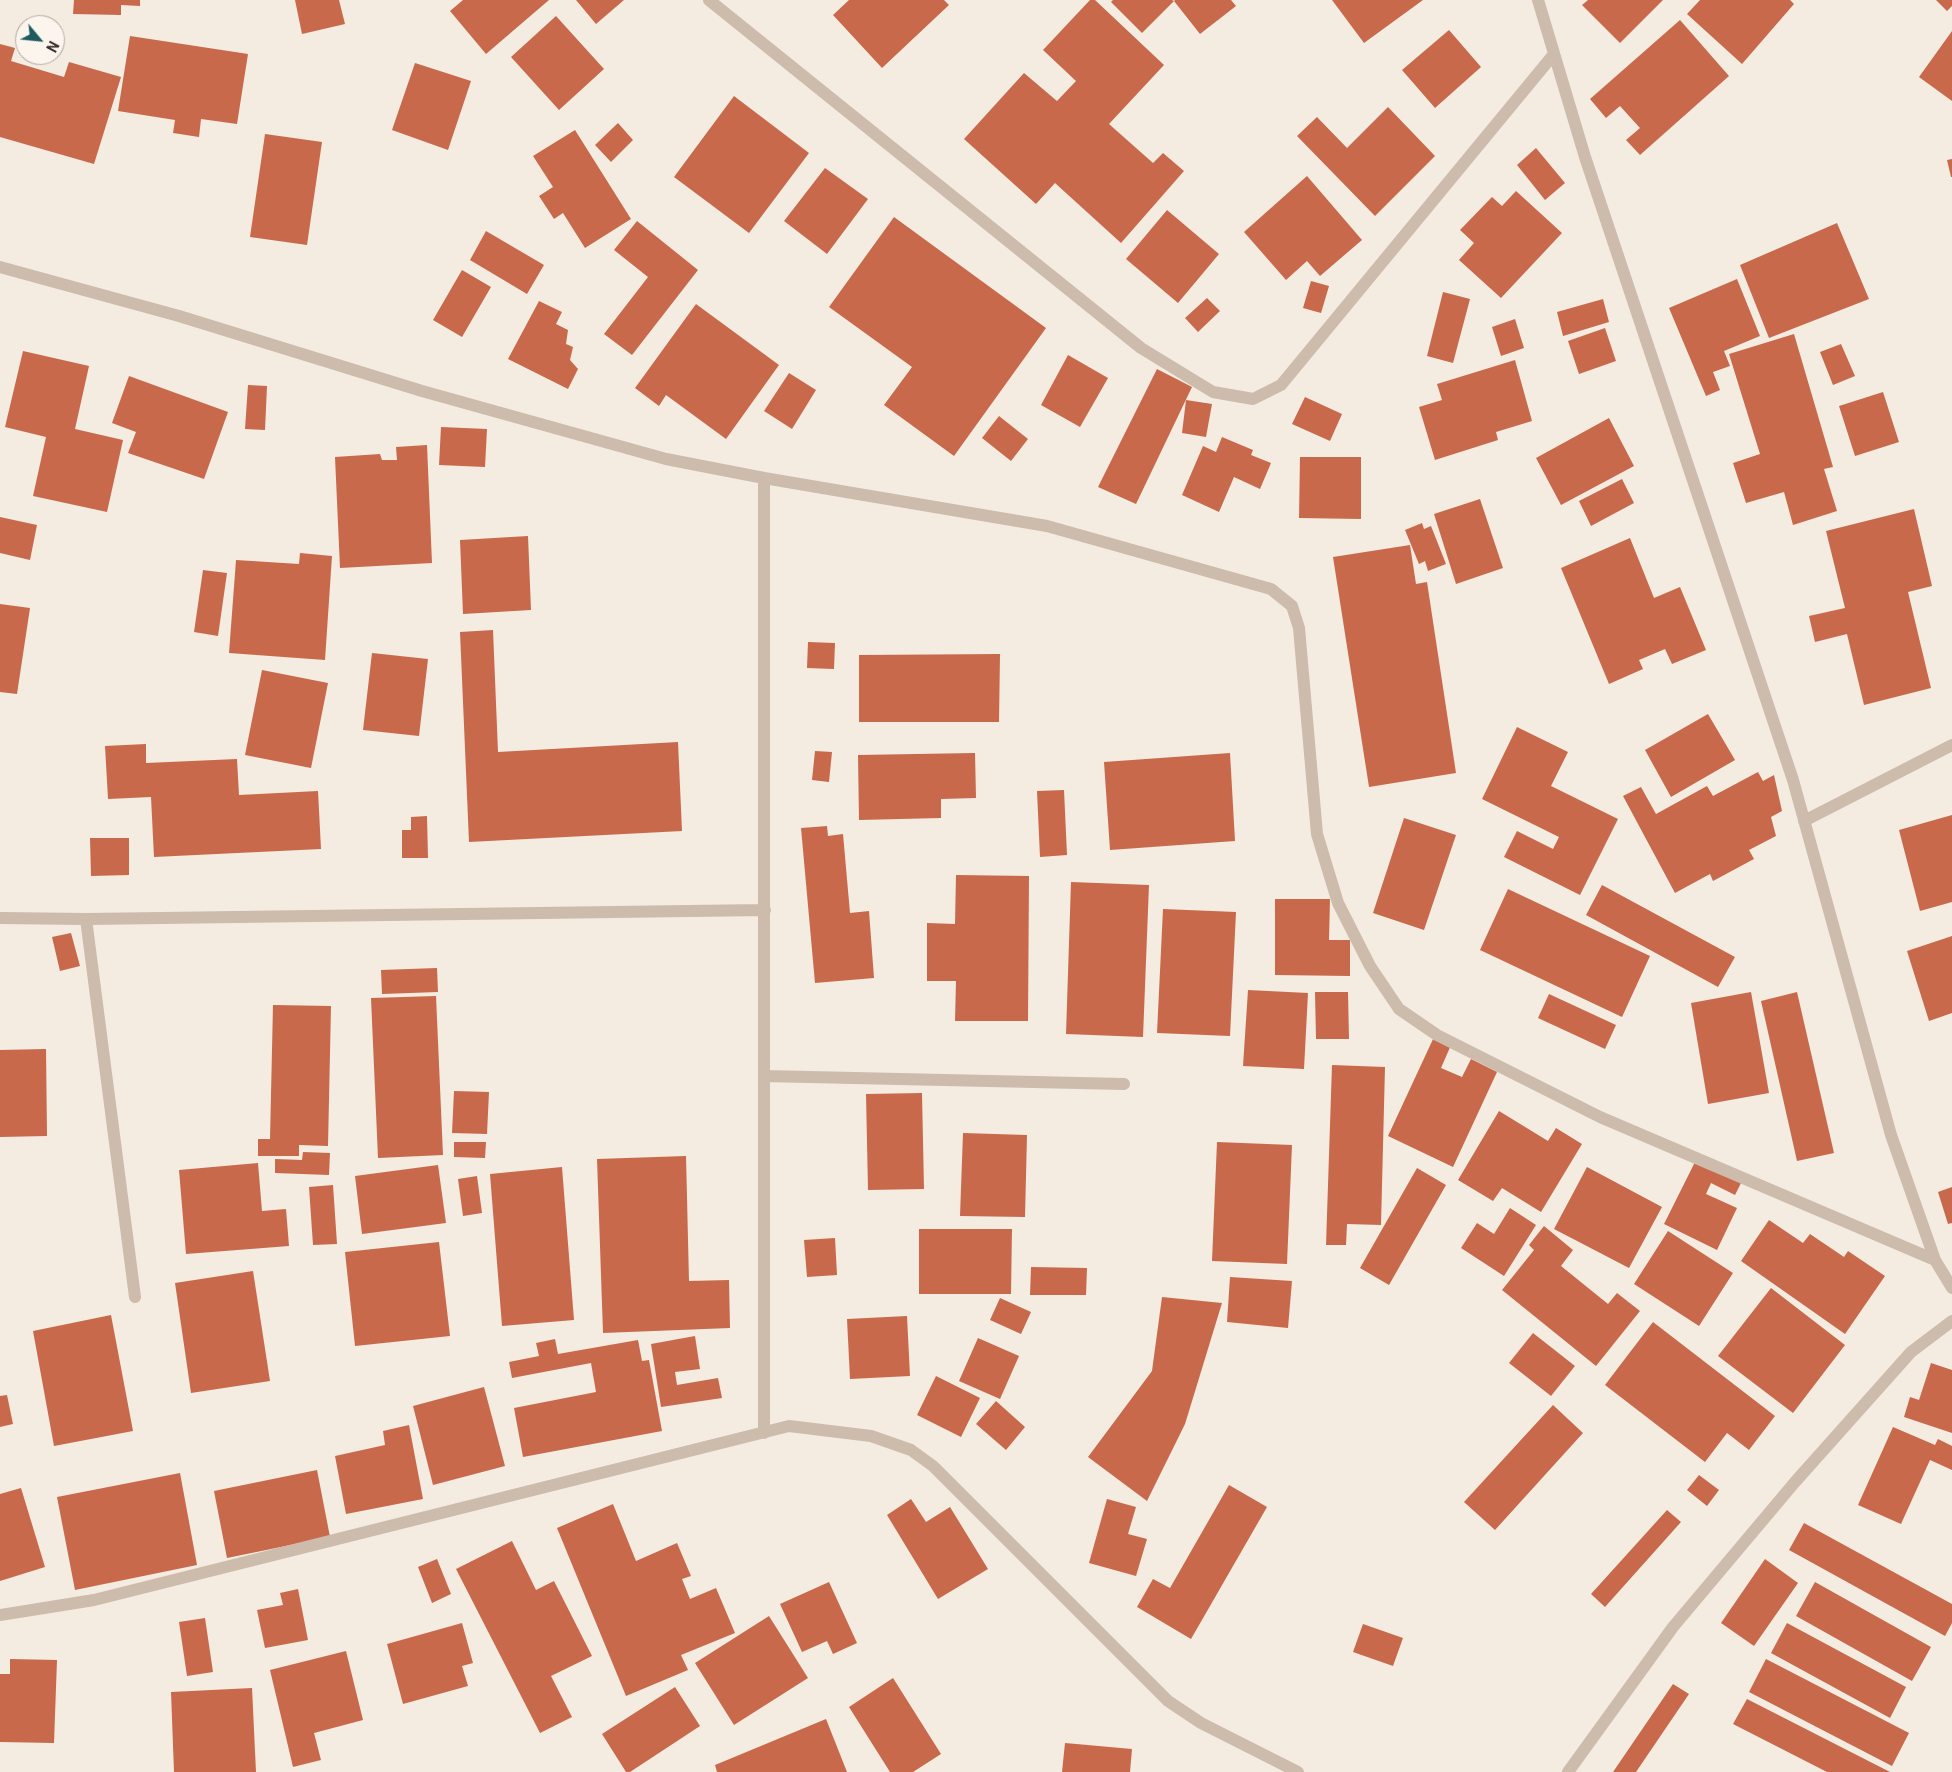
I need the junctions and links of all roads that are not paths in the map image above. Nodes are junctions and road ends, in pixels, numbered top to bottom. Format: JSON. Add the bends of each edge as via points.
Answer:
{"nodes":[{"id":1,"x":709,"y":0,"type":"edge"},
{"id":2,"x":1538,"y":0,"type":"edge"},
{"id":3,"x":1554,"y":54,"type":"junction"},
{"id":4,"x":0,"y":267,"type":"edge"},
{"id":5,"x":764,"y":478,"type":"junction"},
{"id":6,"x":1952,"y":745,"type":"edge"},
{"id":7,"x":1804,"y":821,"type":"junction"},
{"id":8,"x":765,"y":910,"type":"junction"},
{"id":9,"x":0,"y":918,"type":"edge"},
{"id":10,"x":86,"y":919,"type":"junction"},
{"id":11,"x":764,"y":1076,"type":"junction"},
{"id":12,"x":1124,"y":1084,"type":"dead end"},
{"id":13,"x":1935,"y":1260,"type":"junction"},
{"id":14,"x":1952,"y":1288,"type":"edge"},
{"id":15,"x":135,"y":1297,"type":"dead end"},
{"id":16,"x":1952,"y":1321,"type":"edge"},
{"id":17,"x":764,"y":1433,"type":"junction"},
{"id":18,"x":0,"y":1615,"type":"edge"},
{"id":19,"x":1298,"y":1772,"type":"edge"},
{"id":20,"x":1568,"y":1772,"type":"edge"}],
"edges":[{"from":1,"to":3,"type":"street","via":[[1141,348],[1213,392],[1253,399],[1282,385]]},
{"from":2,"to":3,"type":"street"},
{"from":3,"to":7,"type":"street"},
{"from":4,"to":5,"type":"street","via":[[179,316],[422,391],[666,459]]},
{"from":5,"to":8,"type":"street"},
{"from":5,"to":13,"type":"street","via":[[1047,526],[1271,589],[1292,606],[1298,628],[1317,834],[1330,877],[1338,903],[1370,966],[1399,1009],[1437,1035],[1600,1117]]},
{"from":6,"to":7,"type":"street"},
{"from":7,"to":13,"type":"street","via":[[1891,1135]]},
{"from":8,"to":10,"type":"street"},
{"from":8,"to":11,"type":"street"},
{"from":9,"to":10,"type":"street"},
{"from":10,"to":15,"type":"street"},
{"from":11,"to":12,"type":"street"},
{"from":11,"to":17,"type":"street"},
{"from":13,"to":14,"type":"street"},
{"from":16,"to":20,"type":"street","via":[[1911,1352],[1795,1482],[1673,1627]]},
{"from":17,"to":18,"type":"street","via":[[94,1600]]},
{"from":17,"to":19,"type":"street","via":[[789,1426],[872,1436],[910,1450],[933,1466],[1168,1701],[1201,1723]]}]}
